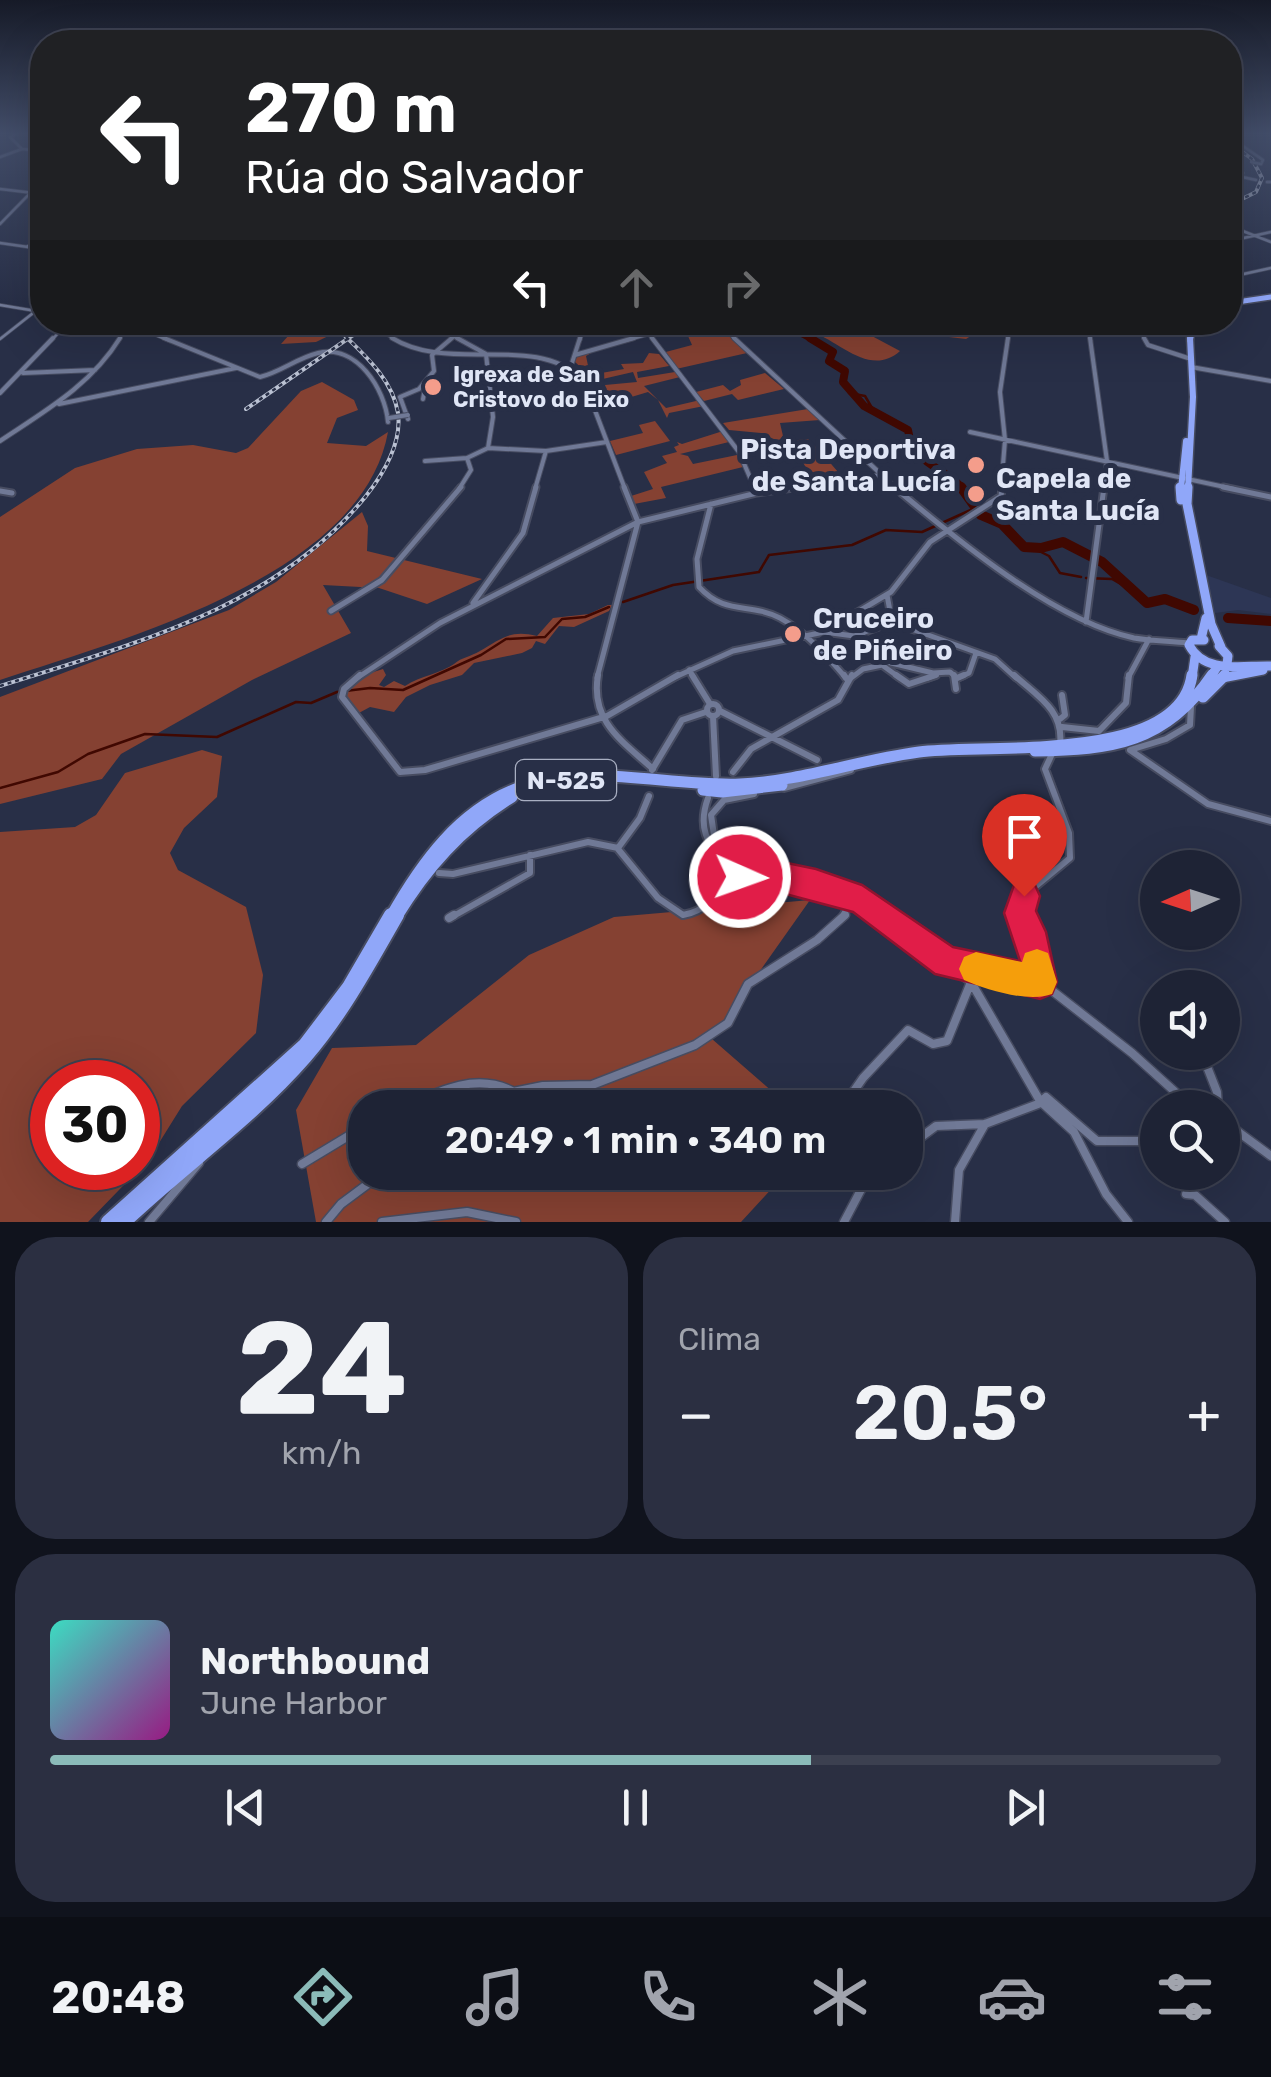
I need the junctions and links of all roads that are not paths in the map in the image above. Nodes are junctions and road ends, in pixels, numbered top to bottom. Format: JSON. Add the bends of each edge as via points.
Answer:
{"nodes":[{"id":1,"x":8,"y":189,"type":"edge"},
{"id":2,"x":30,"y":192,"type":"joint"},
{"id":3,"x":0,"y":224,"type":"edge"},
{"id":4,"x":1242,"y":231,"type":"edge"},
{"id":5,"x":1271,"y":232,"type":"edge"},
{"id":6,"x":1258,"y":237,"type":"junction"},
{"id":7,"x":1242,"y":239,"type":"edge"},
{"id":8,"x":1271,"y":242,"type":"edge"},
{"id":9,"x":0,"y":244,"type":"edge"},
{"id":10,"x":30,"y":245,"type":"edge"},
{"id":11,"x":27,"y":247,"type":"junction"},
{"id":12,"x":30,"y":247,"type":"edge"},
{"id":13,"x":1271,"y":268,"type":"edge"},
{"id":14,"x":1242,"y":275,"type":"edge"},
{"id":15,"x":1271,"y":297,"type":"edge"},
{"id":16,"x":1242,"y":301,"type":"edge"},
{"id":17,"x":0,"y":305,"type":"edge"},
{"id":18,"x":30,"y":308,"type":"edge"},
{"id":19,"x":30,"y":316,"type":"edge"},
{"id":20,"x":57,"y":335,"type":"edge"},
{"id":21,"x":121,"y":335,"type":"edge"},
{"id":22,"x":155,"y":335,"type":"edge"},
{"id":23,"x":389,"y":335,"type":"edge"},
{"id":24,"x":580,"y":335,"type":"edge"},
{"id":25,"x":646,"y":335,"type":"joint"},
{"id":26,"x":731,"y":335,"type":"edge"},
{"id":27,"x":1008,"y":335,"type":"edge"},
{"id":28,"x":1090,"y":335,"type":"edge"},
{"id":29,"x":1142,"y":335,"type":"edge"},
{"id":30,"x":1190,"y":335,"type":"edge"},
{"id":31,"x":454,"y":337,"type":"joint"},
{"id":32,"x":0,"y":339,"type":"edge"},
{"id":33,"x":432,"y":355,"type":"junction"},
{"id":34,"x":575,"y":355,"type":"junction"},
{"id":35,"x":486,"y":356,"type":"junction"},
{"id":36,"x":1191,"y":363,"type":"junction"},
{"id":37,"x":571,"y":366,"type":"junction"},
{"id":38,"x":236,"y":368,"type":"junction"},
{"id":39,"x":97,"y":370,"type":"junction"},
{"id":40,"x":23,"y":373,"type":"junction"},
{"id":41,"x":1271,"y":381,"type":"edge"},
{"id":42,"x":426,"y":382,"type":"junction"},
{"id":43,"x":0,"y":393,"type":"edge"},
{"id":44,"x":423,"y":399,"type":"dead end"},
{"id":45,"x":58,"y":404,"type":"junction"},
{"id":46,"x":970,"y":432,"type":"dead end"},
{"id":47,"x":1006,"y":440,"type":"junction"},
{"id":48,"x":0,"y":441,"type":"edge"},
{"id":49,"x":607,"y":442,"type":"junction"},
{"id":50,"x":488,"y":448,"type":"junction"},
{"id":51,"x":546,"y":451,"type":"junction"},
{"id":52,"x":467,"y":458,"type":"junction"},
{"id":53,"x":425,"y":461,"type":"dead end"},
{"id":54,"x":1107,"y":461,"type":"junction"},
{"id":55,"x":881,"y":475,"type":"junction"},
{"id":56,"x":1183,"y":478,"type":"junction"},
{"id":57,"x":0,"y":491,"type":"edge"},
{"id":58,"x":12,"y":493,"type":"dead end"},
{"id":59,"x":757,"y":493,"type":"junction"},
{"id":60,"x":1271,"y":497,"type":"edge"},
{"id":61,"x":711,"y":504,"type":"junction"},
{"id":62,"x":638,"y":522,"type":"junction"},
{"id":63,"x":942,"y":528,"type":"junction"},
{"id":64,"x":887,"y":595,"type":"junction"},
{"id":65,"x":471,"y":606,"type":"junction"},
{"id":66,"x":331,"y":611,"type":"dead end"},
{"id":67,"x":892,"y":622,"type":"junction"},
{"id":68,"x":1086,"y":623,"type":"junction"},
{"id":69,"x":824,"y":632,"type":"junction"},
{"id":70,"x":801,"y":635,"type":"junction"},
{"id":71,"x":863,"y":636,"type":"junction"},
{"id":72,"x":1149,"y":639,"type":"junction"},
{"id":73,"x":1202,"y":639,"type":"junction"},
{"id":74,"x":1223,"y":649,"type":"junction"},
{"id":75,"x":1192,"y":651,"type":"junction"},
{"id":76,"x":976,"y":653,"type":"junction"},
{"id":77,"x":883,"y":663,"type":"junction"},
{"id":78,"x":1222,"y":665,"type":"junction"},
{"id":79,"x":1271,"y":667,"type":"edge"},
{"id":80,"x":688,"y":670,"type":"junction"},
{"id":81,"x":936,"y":675,"type":"junction"},
{"id":82,"x":846,"y":678,"type":"junction"},
{"id":83,"x":957,"y":678,"type":"junction"},
{"id":84,"x":956,"y":689,"type":"dead end"},
{"id":85,"x":1062,"y":695,"type":"dead end"},
{"id":86,"x":1188,"y":709,"type":"junction"},
{"id":87,"x":710,"y":711,"type":"junction"},
{"id":88,"x":600,"y":717,"type":"junction"},
{"id":89,"x":1061,"y":723,"type":"junction"},
{"id":90,"x":1182,"y":731,"type":"junction"},
{"id":91,"x":774,"y":738,"type":"junction"},
{"id":92,"x":1110,"y":739,"type":"junction"},
{"id":93,"x":1056,"y":748,"type":"junction"},
{"id":94,"x":816,"y":760,"type":"dead end"},
{"id":95,"x":854,"y":769,"type":"junction"},
{"id":96,"x":733,"y":772,"type":"dead end"},
{"id":97,"x":648,"y":774,"type":"junction"},
{"id":98,"x":716,"y":776,"type":"dead end"},
{"id":99,"x":648,"y":796,"type":"dead end"},
{"id":100,"x":708,"y":798,"type":"dead end"},
{"id":101,"x":1271,"y":822,"type":"edge"},
{"id":102,"x":618,"y":848,"type":"junction"},
{"id":103,"x":530,"y":856,"type":"junction"},
{"id":104,"x":731,"y":861,"type":"junction"},
{"id":105,"x":746,"y":866,"type":"junction"},
{"id":106,"x":438,"y":873,"type":"dead end"},
{"id":107,"x":763,"y":873,"type":"junction"},
{"id":108,"x":732,"y":875,"type":"junction"},
{"id":109,"x":742,"y":875,"type":"junction"},
{"id":110,"x":853,"y":897,"type":"junction"},
{"id":111,"x":449,"y":918,"type":"dead end"},
{"id":112,"x":946,"y":962,"type":"junction"},
{"id":113,"x":971,"y":982,"type":"junction"},
{"id":114,"x":1040,"y":982,"type":"junction"},
{"id":115,"x":447,"y":1090,"type":"edge"},
{"id":116,"x":510,"y":1090,"type":"edge"},
{"id":117,"x":523,"y":1090,"type":"edge"},
{"id":118,"x":854,"y":1090,"type":"edge"},
{"id":119,"x":1173,"y":1090,"type":"edge"},
{"id":120,"x":1040,"y":1101,"type":"junction"},
{"id":121,"x":985,"y":1124,"type":"junction"},
{"id":122,"x":1240,"y":1133,"type":"edge"},
{"id":123,"x":348,"y":1136,"type":"edge"},
{"id":124,"x":923,"y":1136,"type":"edge"},
{"id":125,"x":1140,"y":1142,"type":"edge"},
{"id":126,"x":200,"y":1146,"type":"junction"},
{"id":127,"x":1271,"y":1156,"type":"edge"},
{"id":128,"x":302,"y":1164,"type":"dead end"},
{"id":129,"x":360,"y":1190,"type":"edge"},
{"id":130,"x":862,"y":1190,"type":"edge"},
{"id":131,"x":1186,"y":1194,"type":"dead end"},
{"id":132,"x":108,"y":1222,"type":"edge"},
{"id":133,"x":124,"y":1222,"type":"edge"},
{"id":134,"x":149,"y":1222,"type":"edge"},
{"id":135,"x":326,"y":1222,"type":"edge"},
{"id":136,"x":382,"y":1222,"type":"edge"},
{"id":137,"x":516,"y":1222,"type":"edge"},
{"id":138,"x":844,"y":1222,"type":"edge"},
{"id":139,"x":955,"y":1222,"type":"edge"},
{"id":140,"x":1128,"y":1222,"type":"edge"},
{"id":141,"x":1225,"y":1222,"type":"edge"}],
"edges":[{"from":1,"to":2,"type":"street"},
{"from":2,"to":3,"type":"street"},
{"from":4,"to":6,"type":"street"},
{"from":5,"to":6,"type":"street"},
{"from":6,"to":7,"type":"street"},
{"from":6,"to":8,"type":"street"},
{"from":9,"to":11,"type":"street"},
{"from":10,"to":11,"type":"street"},
{"from":11,"to":12,"type":"street"},
{"from":13,"to":14,"type":"street"},
{"from":15,"to":16,"type":"highway"},
{"from":17,"to":18,"type":"street"},
{"from":19,"to":32,"type":"street"},
{"from":20,"to":40,"type":"street"},
{"from":21,"to":39,"type":"street"},
{"from":22,"to":38,"type":"street"},
{"from":23,"to":33,"type":"street"},
{"from":24,"to":34,"type":"street"},
{"from":25,"to":34,"type":"street"},
{"from":25,"to":59,"type":"street","via":[[718,421]]},
{"from":26,"to":55,"type":"street"},
{"from":27,"to":47,"type":"street","via":[[1000,392]]},
{"from":28,"to":54,"type":"street"},
{"from":29,"to":36,"type":"street","via":[[1148,345]]},
{"from":30,"to":36,"type":"highway"},
{"from":31,"to":33,"type":"street"},
{"from":31,"to":35,"type":"street"},
{"from":33,"to":35,"type":"street"},
{"from":33,"to":42,"type":"street","via":[[434,370]]},
{"from":34,"to":37,"type":"street"},
{"from":35,"to":37,"type":"street"},
{"from":35,"to":50,"type":"street","via":[[493,417]]},
{"from":36,"to":41,"type":"street"},
{"from":36,"to":56,"type":"highway"},
{"from":37,"to":49,"type":"street","via":[[584,379]]},
{"from":38,"to":42,"type":"street","bridge":true,"via":[[268,376],[334,353],[374,381],[389,420],[408,417],[400,396]]},
{"from":38,"to":45,"type":"street"},
{"from":39,"to":40,"type":"street"},
{"from":39,"to":45,"type":"street"},
{"from":40,"to":43,"type":"street"},
{"from":42,"to":44,"type":"street"},
{"from":45,"to":48,"type":"street"},
{"from":46,"to":47,"type":"street"},
{"from":47,"to":54,"type":"street"},
{"from":47,"to":63,"type":"street","via":[[1001,496]]},
{"from":49,"to":51,"type":"street"},
{"from":49,"to":62,"type":"street"},
{"from":50,"to":51,"type":"street"},
{"from":50,"to":52,"type":"street"},
{"from":51,"to":65,"type":"street","via":[[523,534]]},
{"from":52,"to":53,"type":"street"},
{"from":52,"to":66,"type":"street","via":[[469,477],[394,568]]},
{"from":54,"to":56,"type":"street"},
{"from":54,"to":68,"type":"street"},
{"from":55,"to":59,"type":"street"},
{"from":55,"to":63,"type":"street"},
{"from":56,"to":60,"type":"street"},
{"from":56,"to":73,"type":"highway","via":[[1183,510],[1207,620]]},
{"from":56,"to":74,"type":"highway","via":[[1211,624]]},
{"from":57,"to":58,"type":"street"},
{"from":59,"to":61,"type":"street"},
{"from":61,"to":62,"type":"street"},
{"from":61,"to":70,"type":"street","via":[[697,584],[719,608],[775,616]]},
{"from":62,"to":65,"type":"street"},
{"from":62,"to":88,"type":"street","via":[[600,660]]},
{"from":63,"to":64,"type":"street"},
{"from":63,"to":68,"type":"street"},
{"from":64,"to":67,"type":"street"},
{"from":64,"to":69,"type":"street"},
{"from":65,"to":88,"type":"street","via":[[389,655],[344,692],[400,772]]},
{"from":67,"to":71,"type":"street","via":[[876,623]]},
{"from":67,"to":76,"type":"street"},
{"from":68,"to":72,"type":"street"},
{"from":69,"to":70,"type":"street"},
{"from":69,"to":71,"type":"street"},
{"from":70,"to":80,"type":"street","via":[[734,650]]},
{"from":70,"to":82,"type":"street"},
{"from":71,"to":77,"type":"street"},
{"from":72,"to":75,"type":"street"},
{"from":72,"to":89,"type":"street","via":[[1126,681],[1126,703],[1104,726],[1098,731]]},
{"from":73,"to":74,"type":"highway"},
{"from":73,"to":75,"type":"highway"},
{"from":74,"to":78,"type":"highway"},
{"from":74,"to":79,"type":"highway"},
{"from":75,"to":78,"type":"highway"},
{"from":75,"to":86,"type":"highway"},
{"from":76,"to":83,"type":"street","via":[[966,677]]},
{"from":76,"to":89,"type":"street","via":[[995,659]]},
{"from":77,"to":81,"type":"street"},
{"from":77,"to":81,"type":"street","via":[[910,684]]},
{"from":77,"to":82,"type":"street"},
{"from":78,"to":79,"type":"highway"},
{"from":78,"to":86,"type":"highway","number":"N-525"},
{"from":79,"to":86,"type":"highway","via":[[1225,675]]},
{"from":80,"to":87,"type":"street"},
{"from":80,"to":88,"type":"street"},
{"from":81,"to":83,"type":"street"},
{"from":82,"to":91,"type":"street","via":[[838,700]]},
{"from":83,"to":84,"type":"street"},
{"from":85,"to":89,"type":"street"},
{"from":86,"to":90,"type":"street"},
{"from":86,"to":90,"type":"street"},
{"from":86,"to":92,"type":"highway","number":"N-525"},
{"from":86,"to":92,"type":"street","via":[[1136,736]]},
{"from":86,"to":93,"type":"highway","number":"N-525","via":[[1146,736]]},
{"from":87,"to":91,"type":"street"},
{"from":87,"to":97,"type":"street","via":[[682,720]]},
{"from":87,"to":98,"type":"street"},
{"from":88,"to":97,"type":"street"},
{"from":89,"to":93,"type":"street"},
{"from":90,"to":101,"type":"street","via":[[1130,750],[1208,804]]},
{"from":91,"to":94,"type":"street"},
{"from":91,"to":96,"type":"street","via":[[740,758]]},
{"from":92,"to":93,"type":"highway","number":"N-525"},
{"from":93,"to":95,"type":"highway","number":"N-525","via":[[940,754]]},
{"from":93,"to":97,"type":"highway","number":"N-525","via":[[922,751],[741,784]]},
{"from":93,"to":114,"type":"street","via":[[1044,769],[1069,833],[1070,858],[1019,906]]},
{"from":95,"to":104,"type":"street","via":[[724,800],[711,815],[711,832]]},
{"from":95,"to":126,"type":"highway","number":"N-525","via":[[722,792],[578,779],[497,805],[428,866],[330,1028],[286,1078]]},
{"from":97,"to":126,"type":"highway","number":"N-525","via":[[536,782],[463,821],[412,878],[355,977],[305,1045]]},
{"from":99,"to":102,"type":"street"},
{"from":100,"to":104,"type":"street","via":[[703,833],[715,854]]},
{"from":102,"to":103,"type":"street","via":[[588,842]]},
{"from":102,"to":108,"type":"street","via":[[674,913],[711,906]]},
{"from":103,"to":106,"type":"street"},
{"from":103,"to":111,"type":"street","via":[[530,873]]},
{"from":104,"to":105,"type":"street"},
{"from":104,"to":108,"type":"street"},
{"from":105,"to":107,"type":"street"},
{"from":105,"to":109,"type":"street"},
{"from":107,"to":109,"type":"street"},
{"from":107,"to":110,"type":"street"},
{"from":108,"to":109,"type":"street"},
{"from":110,"to":112,"type":"street","via":[[878,908]]},
{"from":110,"to":117,"type":"street","via":[[846,914],[817,940],[748,984],[728,1024],[695,1045],[592,1084]]},
{"from":112,"to":113,"type":"street"},
{"from":112,"to":114,"type":"street"},
{"from":113,"to":118,"type":"street","via":[[947,1040],[932,1044],[908,1030]]},
{"from":113,"to":120,"type":"street"},
{"from":114,"to":119,"type":"street"},
{"from":115,"to":116,"type":"street","via":[[485,1082]]},
{"from":120,"to":121,"type":"street"},
{"from":120,"to":125,"type":"street","via":[[1046,1097],[1097,1141]]},
{"from":120,"to":140,"type":"street","via":[[1074,1132]]},
{"from":121,"to":124,"type":"street","via":[[936,1126]]},
{"from":121,"to":139,"type":"street","via":[[958,1170]]},
{"from":122,"to":127,"type":"street"},
{"from":123,"to":128,"type":"street"},
{"from":126,"to":132,"type":"highway","number":"N-525"},
{"from":126,"to":133,"type":"highway","number":"N-525"},
{"from":126,"to":134,"type":"street","via":[[198,1165]]},
{"from":129,"to":135,"type":"street"},
{"from":130,"to":138,"type":"street"},
{"from":131,"to":141,"type":"street"},
{"from":136,"to":137,"type":"street","via":[[466,1212]]}]}
